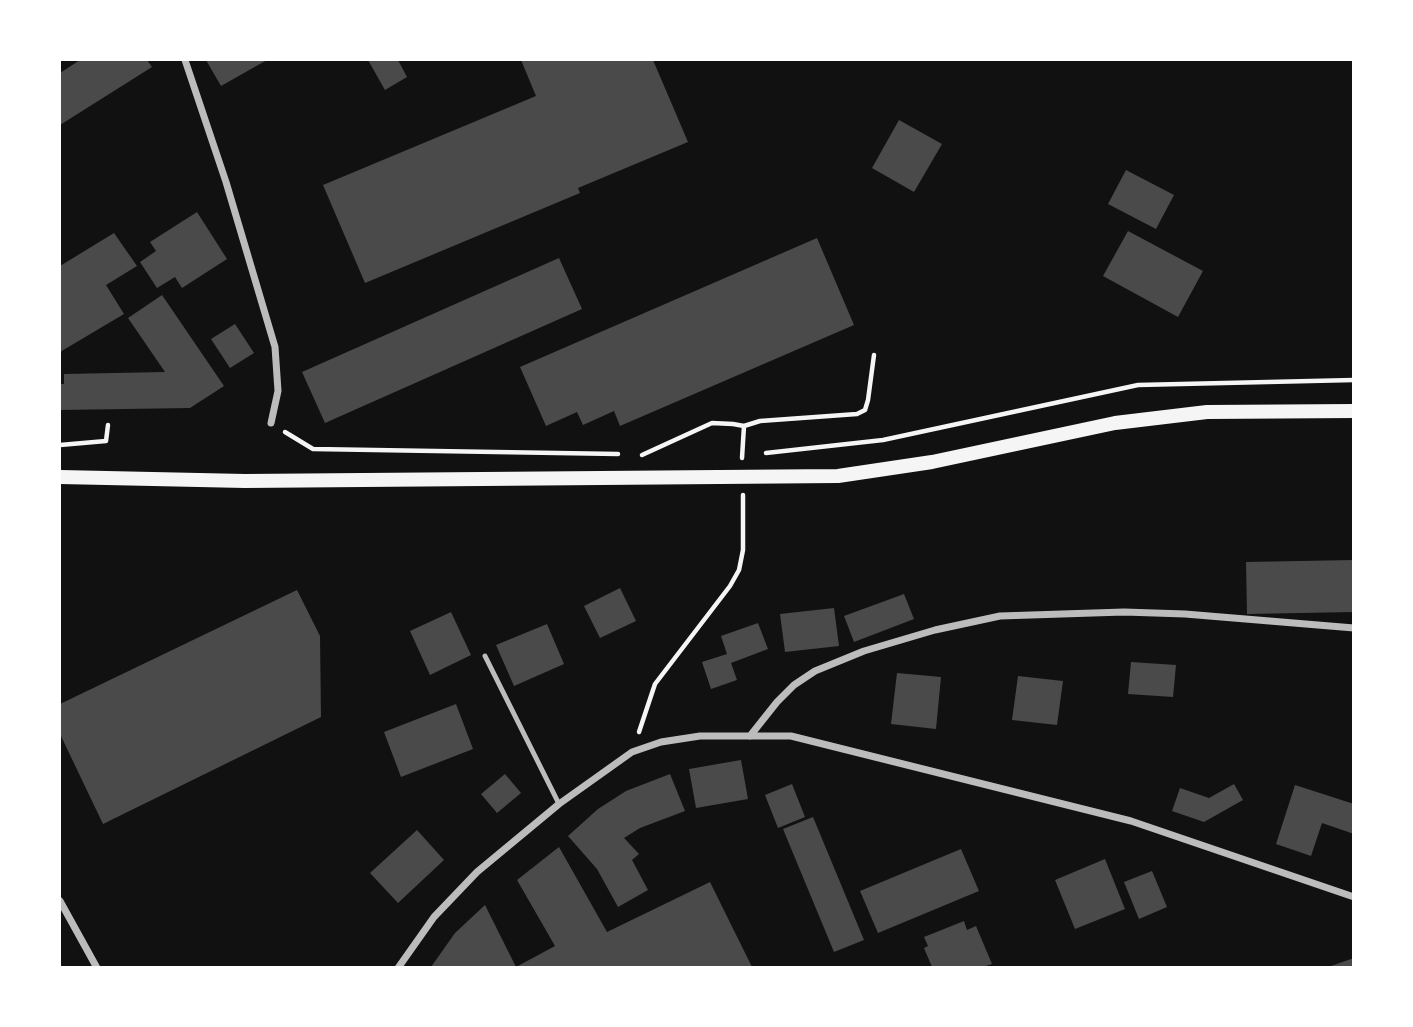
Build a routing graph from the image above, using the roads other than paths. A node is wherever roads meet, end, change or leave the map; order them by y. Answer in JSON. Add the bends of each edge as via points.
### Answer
{"nodes":[{"id":1,"x":185,"y":60,"type":"edge"},
{"id":2,"x":1353,"y":411,"type":"edge"},
{"id":3,"x":271,"y":423,"type":"road end"},
{"id":4,"x":60,"y":477,"type":"edge"},
{"id":5,"x":1353,"y":628,"type":"edge"},
{"id":6,"x":485,"y":656,"type":"dead end"},
{"id":7,"x":750,"y":736,"type":"junction"},
{"id":8,"x":559,"y":804,"type":"junction"},
{"id":9,"x":1353,"y":897,"type":"edge"},
{"id":10,"x":60,"y":901,"type":"edge"},
{"id":11,"x":97,"y":968,"type":"edge"},
{"id":12,"x":398,"y":968,"type":"edge"}],
"edges":[{"from":1,"to":3,"type":"street","via":[[275,347],[278,391]]},
{"from":2,"to":4,"type":"main road","via":[[1207,412],[1115,423],[932,462],[838,476],[244,481]]},
{"from":5,"to":7,"type":"street","via":[[1185,614],[1000,616],[935,630],[815,671],[777,702]]},
{"from":6,"to":8,"type":"lane"},
{"from":7,"to":8,"type":"street","via":[[700,736],[632,752]]},
{"from":7,"to":9,"type":"street","via":[[791,736],[1131,821]]},
{"from":8,"to":12,"type":"street","via":[[477,872],[434,917]]},
{"from":10,"to":11,"type":"street"}]}
